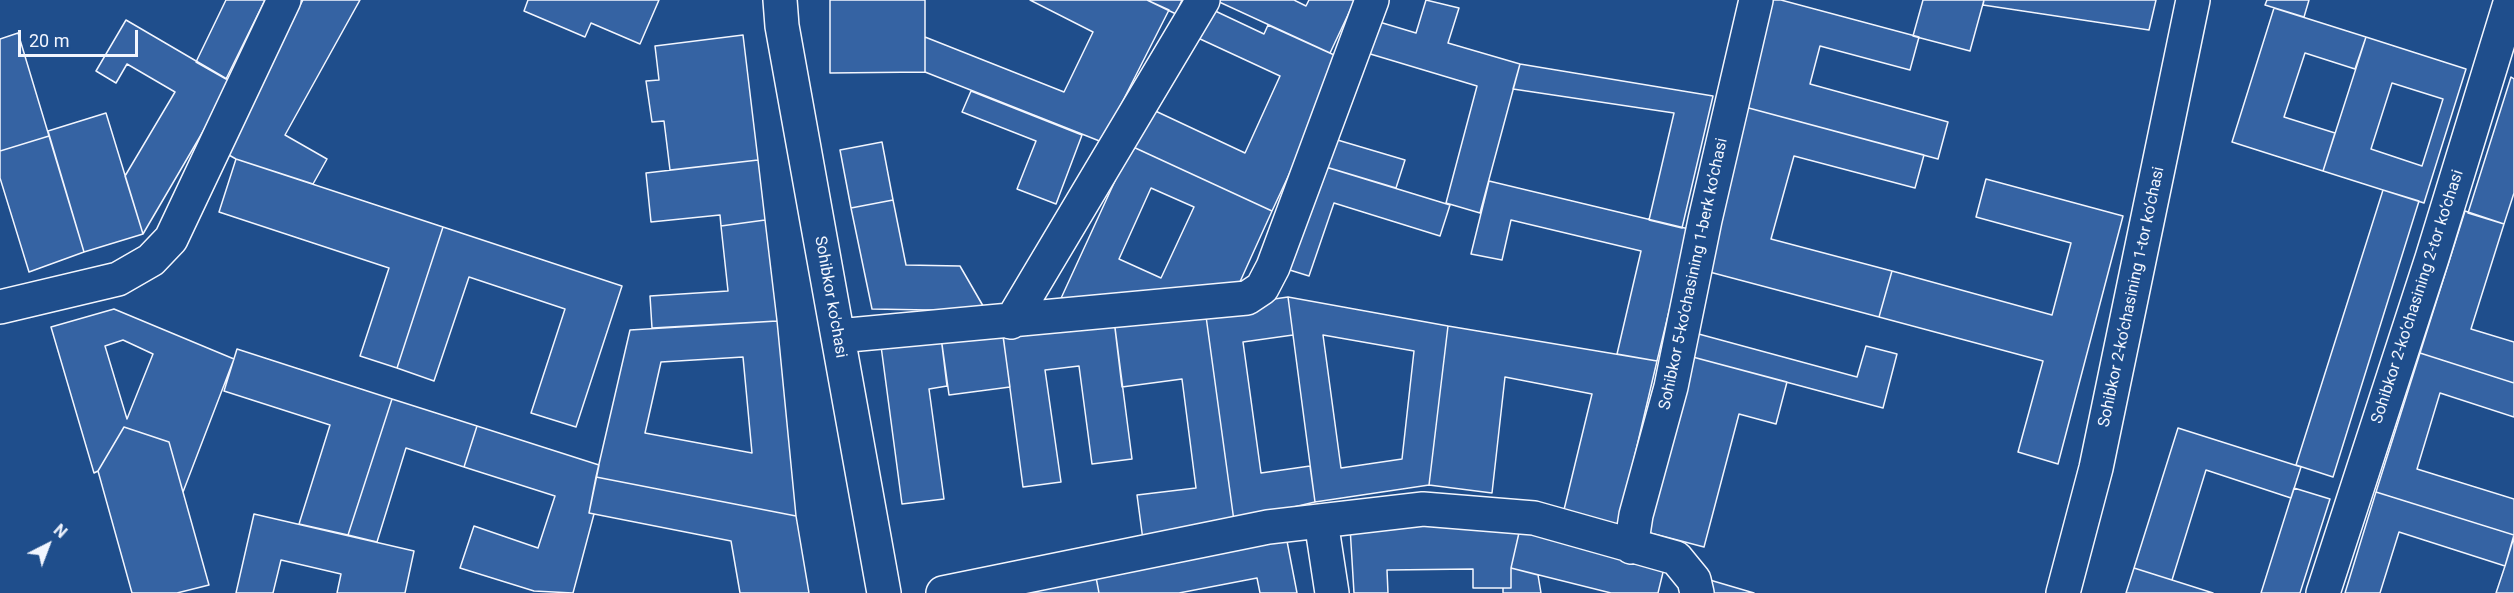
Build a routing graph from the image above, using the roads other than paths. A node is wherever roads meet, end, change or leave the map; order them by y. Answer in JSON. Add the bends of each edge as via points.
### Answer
{"nodes":[{"id":1,"x":284,"y":0,"type":"edge"},
{"id":2,"x":780,"y":0,"type":"edge"},
{"id":3,"x":1203,"y":0,"type":"edge"},
{"id":4,"x":1372,"y":0,"type":"edge"},
{"id":5,"x":1756,"y":0,"type":"edge"},
{"id":6,"x":2193,"y":0,"type":"edge"},
{"id":7,"x":2511,"y":0,"type":"edge"},
{"id":8,"x":0,"y":307,"type":"edge"},
{"id":9,"x":1011,"y":322,"type":"junction"},
{"id":10,"x":838,"y":336,"type":"junction"},
{"id":11,"x":1321,"y":521,"type":"junction"},
{"id":12,"x":1631,"y":547,"type":"junction"},
{"id":13,"x":884,"y":593,"type":"edge"},
{"id":14,"x":942,"y":593,"type":"edge"},
{"id":15,"x":1332,"y":593,"type":"edge"},
{"id":16,"x":1697,"y":593,"type":"edge"},
{"id":17,"x":2063,"y":593,"type":"edge"},
{"id":18,"x":2323,"y":593,"type":"edge"}],
"edges":[{"from":1,"to":8,"type":"street","via":[[171,239],[151,260],[118,279]]},
{"from":2,"to":10,"type":"street","name":"Sohibkor ko'chasi"},
{"from":3,"to":9,"type":"street"},
{"from":4,"to":9,"type":"street","via":[[1262,288],[1247,298],[1224,302]]},
{"from":5,"to":12,"type":"street","name":"Sohibkor 5-koʼchasining 1-berk koʼchasi","via":[[1671,387],[1635,515]]},
{"from":6,"to":17,"type":"street","name":"Sohibkor 2-ko‘chasining 1-tor ko‘chasi","via":[[2096,468]]},
{"from":7,"to":18,"type":"street","name":"Sohibkor 2-ko‘chasining 2-tor ko‘chasi"},
{"from":9,"to":10,"type":"street"},
{"from":10,"to":13,"type":"street","name":"Sohibkor ko'chasi"},
{"from":11,"to":12,"type":"street","via":[[1422,510],[1534,518]]},
{"from":11,"to":14,"type":"street","via":[[1268,527]]},
{"from":11,"to":15,"type":"street"},
{"from":12,"to":16,"type":"street","via":[[1676,558],[1694,580]]}]}
